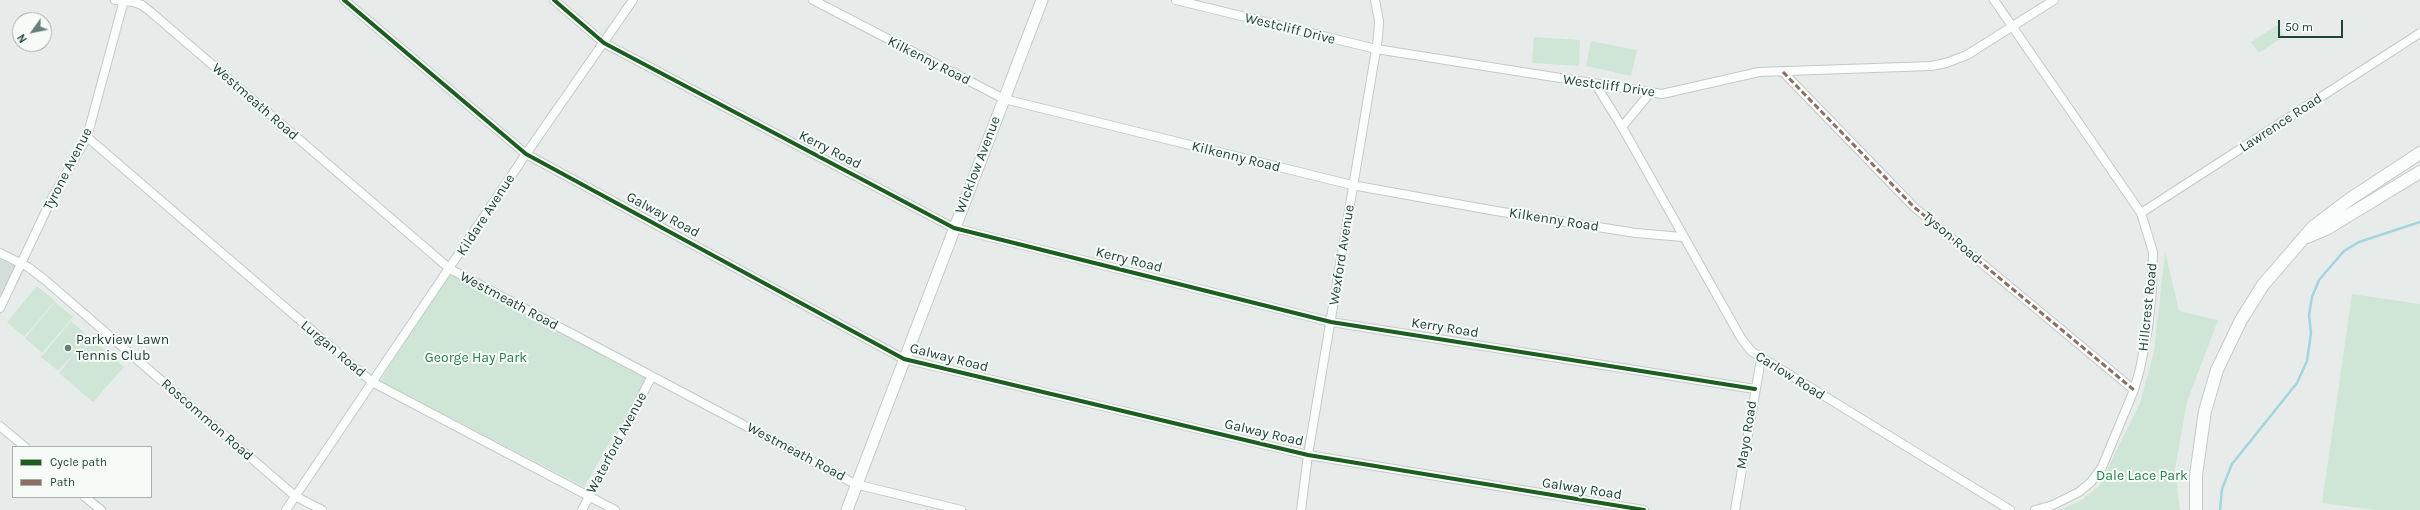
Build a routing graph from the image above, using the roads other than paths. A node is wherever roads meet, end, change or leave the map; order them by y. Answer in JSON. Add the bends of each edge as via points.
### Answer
{"nodes":[{"id":1,"x":115,"y":0,"type":"edge"},
{"id":2,"x":344,"y":0,"type":"edge"},
{"id":3,"x":554,"y":0,"type":"edge"},
{"id":4,"x":633,"y":0,"type":"edge"},
{"id":5,"x":813,"y":0,"type":"edge"},
{"id":6,"x":1042,"y":0,"type":"edge"},
{"id":7,"x":1176,"y":0,"type":"edge"},
{"id":8,"x":1375,"y":0,"type":"edge"},
{"id":9,"x":1994,"y":0,"type":"edge"},
{"id":10,"x":2054,"y":0,"type":"edge"},
{"id":11,"x":124,"y":1,"type":"edge"},
{"id":12,"x":2012,"y":27,"type":"junction"},
{"id":13,"x":2420,"y":32,"type":"edge"},
{"id":14,"x":604,"y":43,"type":"junction"},
{"id":15,"x":1376,"y":49,"type":"junction"},
{"id":16,"x":1783,"y":72,"type":"junction"},
{"id":17,"x":1596,"y":85,"type":"junction"},
{"id":18,"x":1650,"y":93,"type":"junction"},
{"id":19,"x":1004,"y":99,"type":"junction"},
{"id":20,"x":1622,"y":127,"type":"junction"},
{"id":21,"x":87,"y":137,"type":"junction"},
{"id":22,"x":2420,"y":153,"type":"edge"},
{"id":23,"x":526,"y":154,"type":"junction"},
{"id":24,"x":2420,"y":172,"type":"edge"},
{"id":25,"x":1352,"y":185,"type":"junction"},
{"id":26,"x":2141,"y":213,"type":"junction"},
{"id":27,"x":954,"y":228,"type":"junction"},
{"id":28,"x":1684,"y":237,"type":"junction"},
{"id":29,"x":2304,"y":238,"type":"junction"},
{"id":30,"x":0,"y":253,"type":"edge"},
{"id":31,"x":22,"y":264,"type":"junction"},
{"id":32,"x":450,"y":269,"type":"junction"},
{"id":33,"x":0,"y":308,"type":"edge"},
{"id":34,"x":1331,"y":322,"type":"junction"},
{"id":35,"x":904,"y":358,"type":"junction"},
{"id":36,"x":1761,"y":359,"type":"junction"},
{"id":37,"x":652,"y":376,"type":"junction"},
{"id":38,"x":372,"y":382,"type":"junction"},
{"id":39,"x":1755,"y":389,"type":"junction"},
{"id":40,"x":2134,"y":390,"type":"junction"},
{"id":41,"x":0,"y":426,"type":"edge"},
{"id":42,"x":25,"y":446,"type":"edge"},
{"id":43,"x":1308,"y":455,"type":"junction"},
{"id":44,"x":855,"y":484,"type":"junction"},
{"id":45,"x":295,"y":496,"type":"junction"},
{"id":46,"x":590,"y":496,"type":"junction"},
{"id":47,"x":86,"y":498,"type":"edge"},
{"id":48,"x":101,"y":510,"type":"edge"},
{"id":49,"x":286,"y":510,"type":"edge"},
{"id":50,"x":322,"y":510,"type":"edge"},
{"id":51,"x":582,"y":510,"type":"edge"},
{"id":52,"x":615,"y":510,"type":"edge"},
{"id":53,"x":847,"y":510,"type":"edge"},
{"id":54,"x":961,"y":510,"type":"edge"},
{"id":55,"x":1301,"y":510,"type":"edge"},
{"id":56,"x":1644,"y":510,"type":"edge"},
{"id":57,"x":1735,"y":510,"type":"edge"},
{"id":58,"x":2010,"y":510,"type":"edge"},
{"id":59,"x":2035,"y":510,"type":"edge"},
{"id":60,"x":2196,"y":510,"type":"edge"}],
"edges":[{"from":1,"to":11,"type":"street","name":"Westmeath Road"},
{"from":2,"to":23,"type":"street","name":"Galway Road"},
{"from":3,"to":14,"type":"street","name":"Kerry Road"},
{"from":4,"to":14,"type":"street","name":"Kildare Avenue"},
{"from":5,"to":19,"type":"street","name":"Kilkenny Road"},
{"from":6,"to":19,"type":"street","name":"Wicklow Avenue"},
{"from":7,"to":15,"type":"street","name":"Westcliff Drive"},
{"from":8,"to":15,"type":"street","name":"Wexford Avenue","via":[[1380,22]]},
{"from":9,"to":12,"type":"street","name":"Hillcrest Road"},
{"from":10,"to":12,"type":"street","name":"Westcliff Drive"},
{"from":11,"to":21,"type":"street","name":"Tyrone Avenue"},
{"from":11,"to":32,"type":"street","name":"Westmeath Road","via":[[142,5]]},
{"from":12,"to":16,"type":"street","name":"Westcliff Drive","via":[[1967,55],[1931,66]]},
{"from":12,"to":26,"type":"street","name":"Hillcrest Road"},
{"from":13,"to":26,"type":"street","name":"Lawrence Road"},
{"from":14,"to":23,"type":"street","name":"Kildare Avenue"},
{"from":14,"to":27,"type":"street","name":"Kerry Road"},
{"from":15,"to":17,"type":"street","name":"Westcliff Drive"},
{"from":15,"to":25,"type":"street","name":"Wexford Avenue"},
{"from":16,"to":18,"type":"street","name":"Westcliff Drive","via":[[1759,72],[1671,93]]},
{"from":16,"to":40,"type":"street","name":"Tyson Road","via":[[1914,207]]},
{"from":17,"to":18,"type":"street","name":"Westcliff Drive"},
{"from":17,"to":20,"type":"street","name":"Carlow Road"},
{"from":18,"to":20,"type":"street"},
{"from":19,"to":25,"type":"street","name":"Kilkenny Road"},
{"from":19,"to":27,"type":"street","name":"Wicklow Avenue"},
{"from":20,"to":28,"type":"street","name":"Carlow Road"},
{"from":21,"to":31,"type":"street","name":"Tyrone Avenue","via":[[58,186]]},
{"from":21,"to":38,"type":"street","name":"Lurgan Road"},
{"from":22,"to":29,"type":"main road","via":[[2350,199]]},
{"from":23,"to":32,"type":"street","name":"Kildare Avenue"},
{"from":23,"to":35,"type":"street","name":"Galway Road"},
{"from":24,"to":29,"type":"main road","via":[[2326,229]]},
{"from":25,"to":28,"type":"street","name":"Kilkenny Road","via":[[1496,212],[1636,233]]},
{"from":25,"to":34,"type":"street","name":"Wexford Avenue"},
{"from":26,"to":40,"type":"street","name":"Hillcrest Road","via":[[2152,244],[2153,266],[2148,328]]},
{"from":27,"to":34,"type":"street","name":"Kerry Road"},
{"from":27,"to":35,"type":"street","name":"Wicklow Avenue"},
{"from":28,"to":36,"type":"street","name":"Carlow Road","via":[[1747,348]]},
{"from":29,"to":60,"type":"main road","via":[[2263,285],[2232,334],[2222,357],[2205,411],[2200,437]]},
{"from":30,"to":31,"type":"street","name":"Roscommon Road"},
{"from":31,"to":33,"type":"street","name":"Tyrone Avenue"},
{"from":31,"to":45,"type":"street","name":"Roscommon Road","via":[[45,280]]},
{"from":32,"to":37,"type":"street","name":"Westmeath Road"},
{"from":32,"to":38,"type":"street","name":"Kildare Avenue"},
{"from":34,"to":39,"type":"street","name":"Kerry Road"},
{"from":34,"to":43,"type":"street","name":"Wexford Avenue"},
{"from":35,"to":43,"type":"street","name":"Galway Road"},
{"from":35,"to":44,"type":"street","name":"Wicklow Avenue"},
{"from":36,"to":39,"type":"street","name":"Mayo Road"},
{"from":36,"to":58,"type":"street","name":"Carlow Road","via":[[1953,473]]},
{"from":37,"to":44,"type":"street","name":"Westmeath Road"},
{"from":37,"to":46,"type":"street","name":"Waterford Avenue"},
{"from":38,"to":45,"type":"street","name":"Kildare Avenue"},
{"from":38,"to":46,"type":"street","name":"Lurgan Road"},
{"from":39,"to":57,"type":"street","name":"Mayo Road"},
{"from":40,"to":59,"type":"street","name":"Hillcrest Road","via":[[2098,473],[2079,492],[2053,505]]},
{"from":41,"to":42,"type":"street"},
{"from":43,"to":55,"type":"street","name":"Wexford Avenue"},
{"from":43,"to":56,"type":"street","name":"Galway Road"},
{"from":44,"to":53,"type":"street","name":"Wicklow Avenue"},
{"from":44,"to":54,"type":"street","name":"Westmeath Road"},
{"from":45,"to":49,"type":"street","name":"Kildare Avenue"},
{"from":45,"to":50,"type":"street","name":"Roscommon Road"},
{"from":46,"to":51,"type":"street","name":"Waterford Avenue"},
{"from":46,"to":52,"type":"street","name":"Lurgan Road"},
{"from":47,"to":48,"type":"street"}]}
